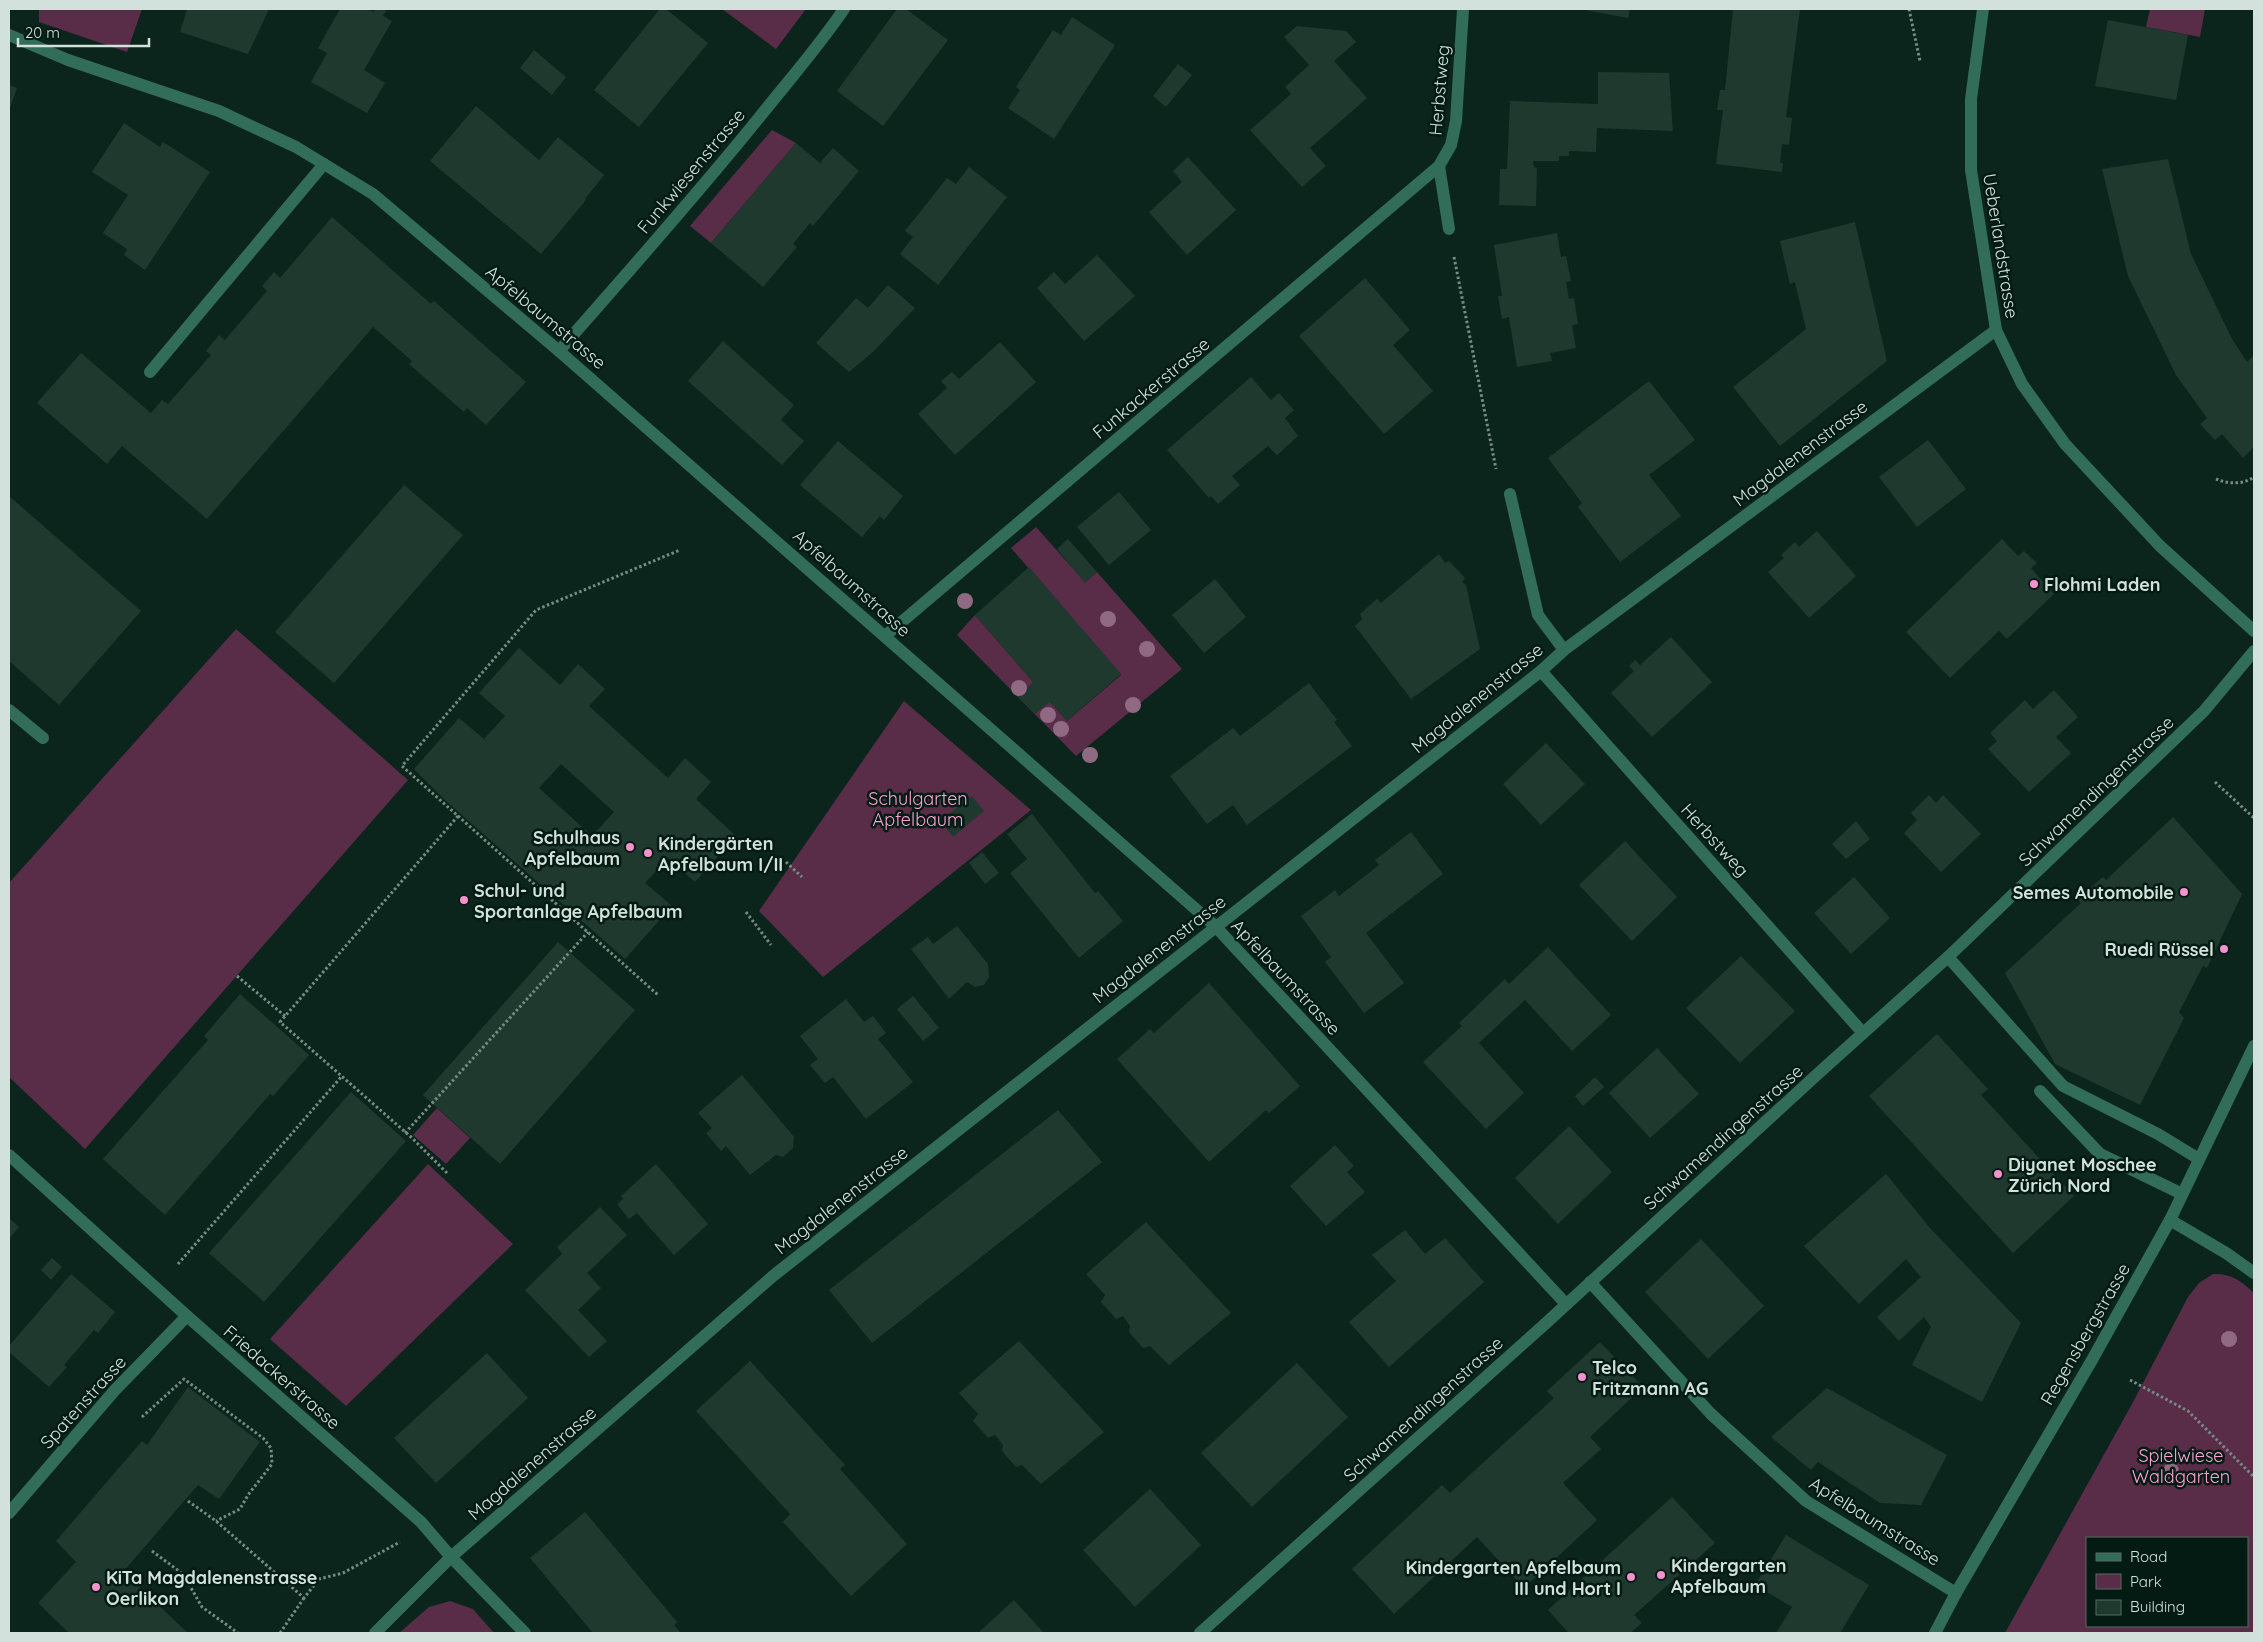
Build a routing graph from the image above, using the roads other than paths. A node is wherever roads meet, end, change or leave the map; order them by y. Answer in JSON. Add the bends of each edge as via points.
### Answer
{"nodes":[{"id":1,"x":844,"y":9,"type":"edge"},
{"id":2,"x":1463,"y":9,"type":"edge"},
{"id":3,"x":1983,"y":9,"type":"edge"},
{"id":4,"x":9,"y":35,"type":"edge"},
{"id":5,"x":324,"y":164,"type":"junction"},
{"id":6,"x":1439,"y":166,"type":"junction"},
{"id":7,"x":1449,"y":229,"type":"dead end"},
{"id":8,"x":1996,"y":330,"type":"junction"},
{"id":9,"x":559,"y":350,"type":"junction"},
{"id":10,"x":150,"y":372,"type":"dead end"},
{"id":11,"x":1510,"y":494,"type":"dead end"},
{"id":12,"x":2254,"y":631,"type":"edge"},
{"id":13,"x":885,"y":636,"type":"junction"},
{"id":14,"x":1564,"y":650,"type":"junction"},
{"id":15,"x":2254,"y":651,"type":"edge"},
{"id":16,"x":1541,"y":671,"type":"junction"},
{"id":17,"x":9,"y":710,"type":"edge"},
{"id":18,"x":43,"y":738,"type":"dead end"},
{"id":19,"x":1215,"y":926,"type":"junction"},
{"id":20,"x":1948,"y":958,"type":"junction"},
{"id":21,"x":1863,"y":1033,"type":"junction"},
{"id":22,"x":2254,"y":1046,"type":"edge"},
{"id":23,"x":2040,"y":1091,"type":"dead end"},
{"id":24,"x":9,"y":1155,"type":"edge"},
{"id":25,"x":2199,"y":1159,"type":"junction"},
{"id":26,"x":2182,"y":1194,"type":"junction"},
{"id":27,"x":2170,"y":1220,"type":"junction"},
{"id":28,"x":2254,"y":1273,"type":"edge"},
{"id":29,"x":1590,"y":1282,"type":"junction"},
{"id":30,"x":1566,"y":1304,"type":"junction"},
{"id":31,"x":187,"y":1316,"type":"junction"},
{"id":32,"x":9,"y":1513,"type":"edge"},
{"id":33,"x":451,"y":1557,"type":"junction"},
{"id":34,"x":1956,"y":1592,"type":"junction"},
{"id":35,"x":375,"y":1633,"type":"edge"},
{"id":36,"x":525,"y":1633,"type":"edge"},
{"id":37,"x":1200,"y":1633,"type":"edge"},
{"id":38,"x":1935,"y":1633,"type":"edge"}],
"edges":[{"from":1,"to":9,"type":"street","name":"Funkwiesenstrasse","via":[[735,148]]},
{"from":2,"to":6,"type":"street","name":"Herbstweg","via":[[1456,121],[1451,145]]},
{"from":3,"to":8,"type":"street","name":"Ueberlandstrasse","via":[[1971,99],[1971,170]]},
{"from":4,"to":5,"type":"street","name":"Apfelbaumstrasse","via":[[68,60],[219,112],[296,147]]},
{"from":5,"to":9,"type":"street","name":"Apfelbaumstrasse","via":[[373,194]]},
{"from":5,"to":10,"type":"street"},
{"from":6,"to":7,"type":"street"},
{"from":6,"to":13,"type":"street","name":"Funkackerstrasse"},
{"from":8,"to":12,"type":"street","name":"Ueberlandstrasse","via":[[2022,384],[2065,444],[2160,546]]},
{"from":8,"to":14,"type":"street","name":"Magdalenenstrasse"},
{"from":9,"to":13,"type":"street","name":"Apfelbaumstrasse"},
{"from":11,"to":14,"type":"street","via":[[1538,615]]},
{"from":13,"to":19,"type":"street","name":"Apfelbaumstrasse"},
{"from":14,"to":16,"type":"street","name":"Magdalenenstrasse"},
{"from":15,"to":20,"type":"street","name":"Schwamendingenstrasse","via":[[2204,711]]},
{"from":16,"to":19,"type":"street","name":"Magdalenenstrasse"},
{"from":16,"to":21,"type":"street","name":"Herbstweg"},
{"from":17,"to":18,"type":"street"},
{"from":19,"to":30,"type":"street","name":"Apfelbaumstrasse"},
{"from":19,"to":33,"type":"street","name":"Magdalenenstrasse","via":[[772,1276]]},
{"from":20,"to":21,"type":"street","name":"Schwamendingenstrasse"},
{"from":20,"to":25,"type":"street","via":[[2063,1086],[2158,1134]]},
{"from":21,"to":29,"type":"street","name":"Schwamendingenstrasse"},
{"from":22,"to":25,"type":"street","name":"Regensbergstrasse"},
{"from":23,"to":26,"type":"street","via":[[2100,1154]]},
{"from":24,"to":31,"type":"street","name":"Friedackerstrasse"},
{"from":25,"to":26,"type":"street","name":"Regensbergstrasse"},
{"from":26,"to":27,"type":"street","name":"Regensbergstrasse"},
{"from":27,"to":28,"type":"street"},
{"from":27,"to":34,"type":"street","name":"Regensbergstrasse"},
{"from":29,"to":30,"type":"street","name":"Schwamendingenstrasse"},
{"from":29,"to":34,"type":"street","name":"Apfelbaumstrasse","via":[[1711,1414],[1806,1501]]},
{"from":30,"to":37,"type":"street","name":"Schwamendingenstrasse"},
{"from":31,"to":32,"type":"street","name":"Spatenstrasse","via":[[115,1390]]},
{"from":31,"to":33,"type":"street","name":"Friedackerstrasse","via":[[421,1522]]},
{"from":33,"to":35,"type":"street","name":"Magdalenenstrasse"},
{"from":33,"to":36,"type":"street","name":"Friedackerstrasse"},
{"from":34,"to":38,"type":"street","name":"Regensbergstrasse"}]}
